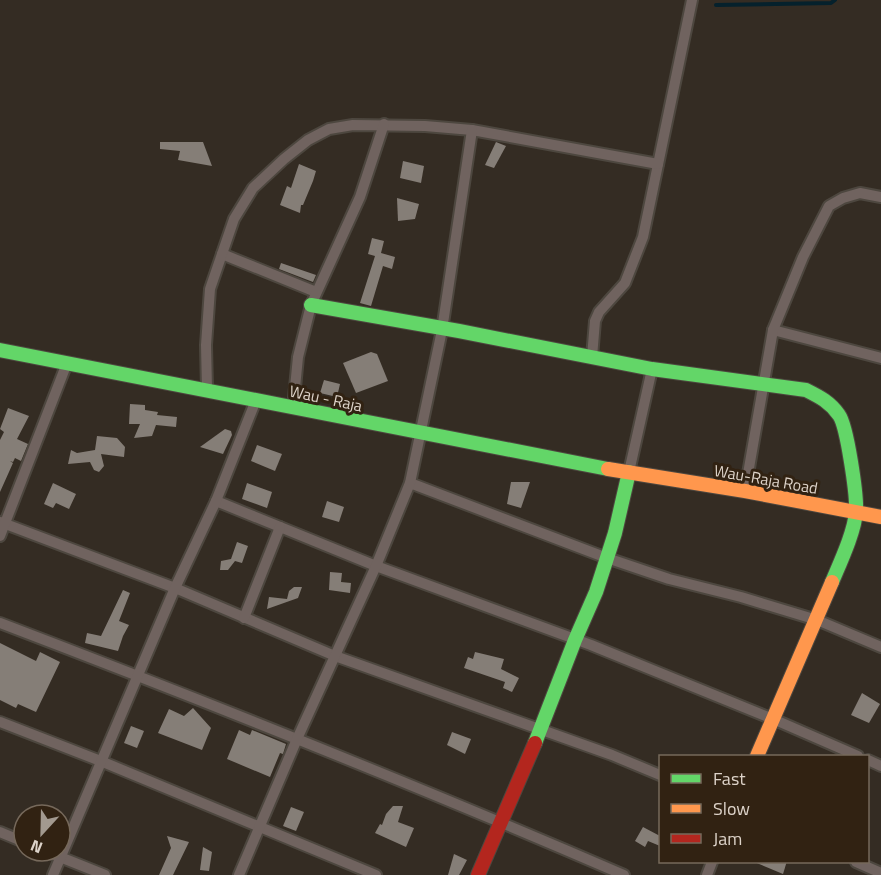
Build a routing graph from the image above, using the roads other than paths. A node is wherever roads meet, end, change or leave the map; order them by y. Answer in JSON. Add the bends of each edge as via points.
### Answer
{"nodes":[{"id":1,"x":692,"y":0,"type":"edge"},
{"id":2,"x":384,"y":124,"type":"junction"},
{"id":3,"x":472,"y":130,"type":"junction"},
{"id":4,"x":658,"y":164,"type":"junction"},
{"id":5,"x":881,"y":197,"type":"edge"},
{"id":6,"x":222,"y":254,"type":"junction"},
{"id":7,"x":313,"y":299,"type":"junction"},
{"id":8,"x":442,"y":330,"type":"junction"},
{"id":9,"x":773,"y":330,"type":"junction"},
{"id":10,"x":0,"y":350,"type":"edge"},
{"id":11,"x":592,"y":357,"type":"junction"},
{"id":12,"x":881,"y":358,"type":"edge"},
{"id":13,"x":67,"y":363,"type":"junction"},
{"id":14,"x":652,"y":369,"type":"junction"},
{"id":15,"x":764,"y":383,"type":"junction"},
{"id":16,"x":207,"y":389,"type":"junction"},
{"id":17,"x":256,"y":400,"type":"junction"},
{"id":18,"x":293,"y":408,"type":"junction"},
{"id":19,"x":419,"y":434,"type":"junction"},
{"id":20,"x":629,"y":472,"type":"junction"},
{"id":21,"x":645,"y":476,"type":"joint"},
{"id":22,"x":410,"y":483,"type":"junction"},
{"id":23,"x":745,"y":491,"type":"junction"},
{"id":24,"x":216,"y":501,"type":"junction"},
{"id":25,"x":856,"y":512,"type":"junction"},
{"id":26,"x":881,"y":517,"type":"edge"},
{"id":27,"x":2,"y":523,"type":"edge"},
{"id":28,"x":280,"y":526,"type":"junction"},
{"id":29,"x":0,"y":536,"type":"edge"},
{"id":30,"x":607,"y":558,"type":"junction"},
{"id":31,"x":376,"y":566,"type":"junction"},
{"id":32,"x":175,"y":588,"type":"junction"},
{"id":33,"x":244,"y":618,"type":"junction"},
{"id":34,"x":818,"y":620,"type":"junction"},
{"id":35,"x":0,"y":623,"type":"edge"},
{"id":36,"x":575,"y":640,"type":"junction"},
{"id":37,"x":881,"y":647,"type":"edge"},
{"id":38,"x":335,"y":656,"type":"junction"},
{"id":39,"x":138,"y":675,"type":"junction"},
{"id":40,"x":773,"y":719,"type":"junction"},
{"id":41,"x":0,"y":722,"type":"edge"},
{"id":42,"x":541,"y":730,"type":"junction"},
{"id":43,"x":297,"y":739,"type":"junction"},
{"id":44,"x":758,"y":755,"type":"edge"},
{"id":45,"x":856,"y":755,"type":"edge"},
{"id":46,"x":103,"y":762,"type":"junction"},
{"id":47,"x":659,"y":775,"type":"edge"},
{"id":48,"x":501,"y":822,"type":"junction"},
{"id":49,"x":259,"y":827,"type":"junction"},
{"id":50,"x":72,"y":830,"type":"edge"},
{"id":51,"x":72,"y":862,"type":"edge"},
{"id":52,"x":860,"y":863,"type":"edge"},
{"id":53,"x":881,"y":873,"type":"edge"},
{"id":54,"x":105,"y":875,"type":"edge"},
{"id":55,"x":239,"y":875,"type":"edge"},
{"id":56,"x":376,"y":875,"type":"edge"},
{"id":57,"x":478,"y":875,"type":"edge"},
{"id":58,"x":624,"y":875,"type":"edge"}],
"edges":[{"from":1,"to":4,"type":"street"},
{"from":2,"to":3,"type":"street"},
{"from":2,"to":6,"type":"street","via":[[329,129],[284,159],[253,188],[234,219]]},
{"from":2,"to":7,"type":"street","via":[[360,197]]},
{"from":3,"to":4,"type":"street"},
{"from":3,"to":8,"type":"street"},
{"from":4,"to":11,"type":"street","via":[[643,237],[625,283],[595,321]]},
{"from":5,"to":9,"type":"street","via":[[860,192],[830,206],[802,257]]},
{"from":6,"to":7,"type":"street"},
{"from":6,"to":16,"type":"street","via":[[210,289]]},
{"from":7,"to":8,"type":"street"},
{"from":7,"to":18,"type":"street","via":[[298,357]]},
{"from":8,"to":11,"type":"street"},
{"from":8,"to":19,"type":"street"},
{"from":9,"to":12,"type":"street"},
{"from":9,"to":15,"type":"street"},
{"from":10,"to":13,"type":"street","name":"Wau - Raja"},
{"from":11,"to":14,"type":"street"},
{"from":13,"to":16,"type":"street","name":"Wau - Raja"},
{"from":13,"to":27,"type":"street"},
{"from":14,"to":15,"type":"street"},
{"from":14,"to":20,"type":"street"},
{"from":15,"to":23,"type":"street"},
{"from":15,"to":25,"type":"street","via":[[806,390],[828,401],[842,417]]},
{"from":16,"to":17,"type":"street","name":"Wau - Raja"},
{"from":17,"to":18,"type":"street","name":"Wau - Raja"},
{"from":17,"to":24,"type":"street"},
{"from":18,"to":19,"type":"street","name":"Wau - Raja"},
{"from":19,"to":20,"type":"street","name":"Wau - Raja"},
{"from":19,"to":22,"type":"street"},
{"from":20,"to":21,"type":"street","name":"Wau - Raja"},
{"from":20,"to":30,"type":"street"},
{"from":21,"to":23,"type":"street","name":"Wau-Raja Road"},
{"from":22,"to":30,"type":"street"},
{"from":22,"to":31,"type":"street"},
{"from":23,"to":25,"type":"street","name":"Wau-Raja Road"},
{"from":24,"to":28,"type":"street"},
{"from":24,"to":32,"type":"street"},
{"from":25,"to":26,"type":"street","name":"Wau-Raja Road"},
{"from":25,"to":34,"type":"street"},
{"from":27,"to":29,"type":"street"},
{"from":27,"to":32,"type":"street"},
{"from":28,"to":31,"type":"street"},
{"from":28,"to":33,"type":"street"},
{"from":30,"to":34,"type":"street"},
{"from":30,"to":36,"type":"street"},
{"from":31,"to":36,"type":"street"},
{"from":31,"to":38,"type":"street"},
{"from":32,"to":33,"type":"street"},
{"from":32,"to":39,"type":"street"},
{"from":33,"to":38,"type":"street"},
{"from":34,"to":37,"type":"street"},
{"from":34,"to":40,"type":"street"},
{"from":35,"to":39,"type":"street"},
{"from":36,"to":40,"type":"street"},
{"from":36,"to":42,"type":"street"},
{"from":38,"to":42,"type":"street"},
{"from":38,"to":43,"type":"street"},
{"from":39,"to":43,"type":"street"},
{"from":39,"to":46,"type":"street"},
{"from":40,"to":44,"type":"street"},
{"from":40,"to":45,"type":"street"},
{"from":41,"to":46,"type":"street"},
{"from":42,"to":47,"type":"street"},
{"from":42,"to":48,"type":"street"},
{"from":43,"to":48,"type":"street"},
{"from":43,"to":49,"type":"street"},
{"from":46,"to":49,"type":"street"},
{"from":46,"to":50,"type":"street"},
{"from":48,"to":57,"type":"street"},
{"from":48,"to":58,"type":"street"},
{"from":49,"to":55,"type":"street"},
{"from":49,"to":56,"type":"street"},
{"from":51,"to":54,"type":"street"},
{"from":52,"to":53,"type":"street"}]}
